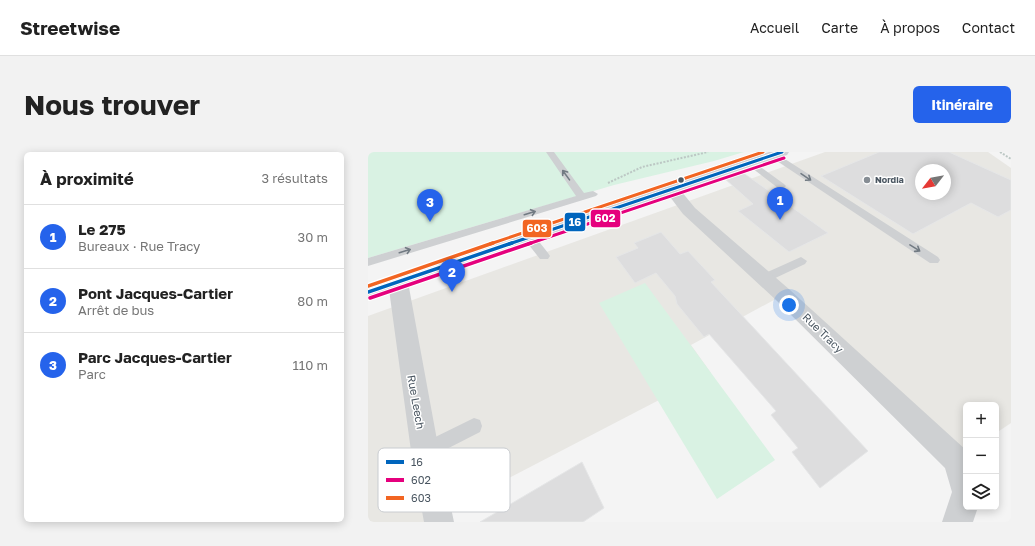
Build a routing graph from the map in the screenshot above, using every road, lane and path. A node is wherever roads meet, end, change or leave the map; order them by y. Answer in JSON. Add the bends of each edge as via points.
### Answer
{"nodes":[{"id":1,"x":550,"y":152,"type":"edge"},
{"id":2,"x":706,"y":152,"type":"edge"},
{"id":3,"x":1000,"y":152,"type":"edge"},
{"id":4,"x":778,"y":154,"type":"edge"},
{"id":5,"x":1011,"y":159,"type":"edge"},
{"id":6,"x":751,"y":164,"type":"junction"},
{"id":7,"x":781,"y":186,"type":"dead end"},
{"id":8,"x":672,"y":189,"type":"junction"},
{"id":9,"x":593,"y":194,"type":"joint"},
{"id":10,"x":582,"y":197,"type":"junction"},
{"id":11,"x":529,"y":237,"type":"junction"},
{"id":12,"x":544,"y":256,"type":"dead end"},
{"id":13,"x":934,"y":260,"type":"dead end"},
{"id":14,"x":801,"y":261,"type":"dead end"},
{"id":15,"x":368,"y":262,"type":"edge"},
{"id":16,"x":765,"y":278,"type":"junction"},
{"id":17,"x":398,"y":282,"type":"junction"},
{"id":18,"x":368,"y":292,"type":"edge"},
{"id":19,"x":474,"y":426,"type":"dead end"},
{"id":20,"x":425,"y":448,"type":"edge"},
{"id":21,"x":431,"y":448,"type":"edge"},
{"id":22,"x":963,"y":481,"type":"edge"},
{"id":23,"x":963,"y":507,"type":"edge"},
{"id":24,"x":436,"y":512,"type":"edge"},
{"id":25,"x":438,"y":522,"type":"edge"},
{"id":26,"x":957,"y":522,"type":"edge"}],
"edges":[{"from":10,"to":1,"type":"lane","one_way":true},
{"from":2,"to":9,"type":"path","via":[[652,165],[616,178]]},
{"from":3,"to":5,"type":"path"},
{"from":4,"to":6,"type":"main road"},
{"from":4,"to":13,"type":"lane","one_way":true},
{"from":6,"to":7,"type":"lane"},
{"from":6,"to":8,"type":"main road"},
{"from":8,"to":11,"type":"main road"},
{"from":8,"to":16,"type":"street","name":"Rue Tracy","via":[[689,211]]},
{"from":9,"to":10,"type":"lane"},
{"from":15,"to":10,"type":"lane","one_way":true},
{"from":11,"to":12,"type":"lane"},
{"from":11,"to":17,"type":"main road"},
{"from":14,"to":16,"type":"lane"},
{"from":16,"to":22,"type":"street","name":"Rue Tracy","via":[[956,460]]},
{"from":17,"to":18,"type":"main road"},
{"from":17,"to":20,"type":"street","name":"Rue Leech"},
{"from":19,"to":21,"type":"lane"},
{"from":23,"to":26,"type":"street"},
{"from":24,"to":25,"type":"street","name":"Rue Leech"}]}
